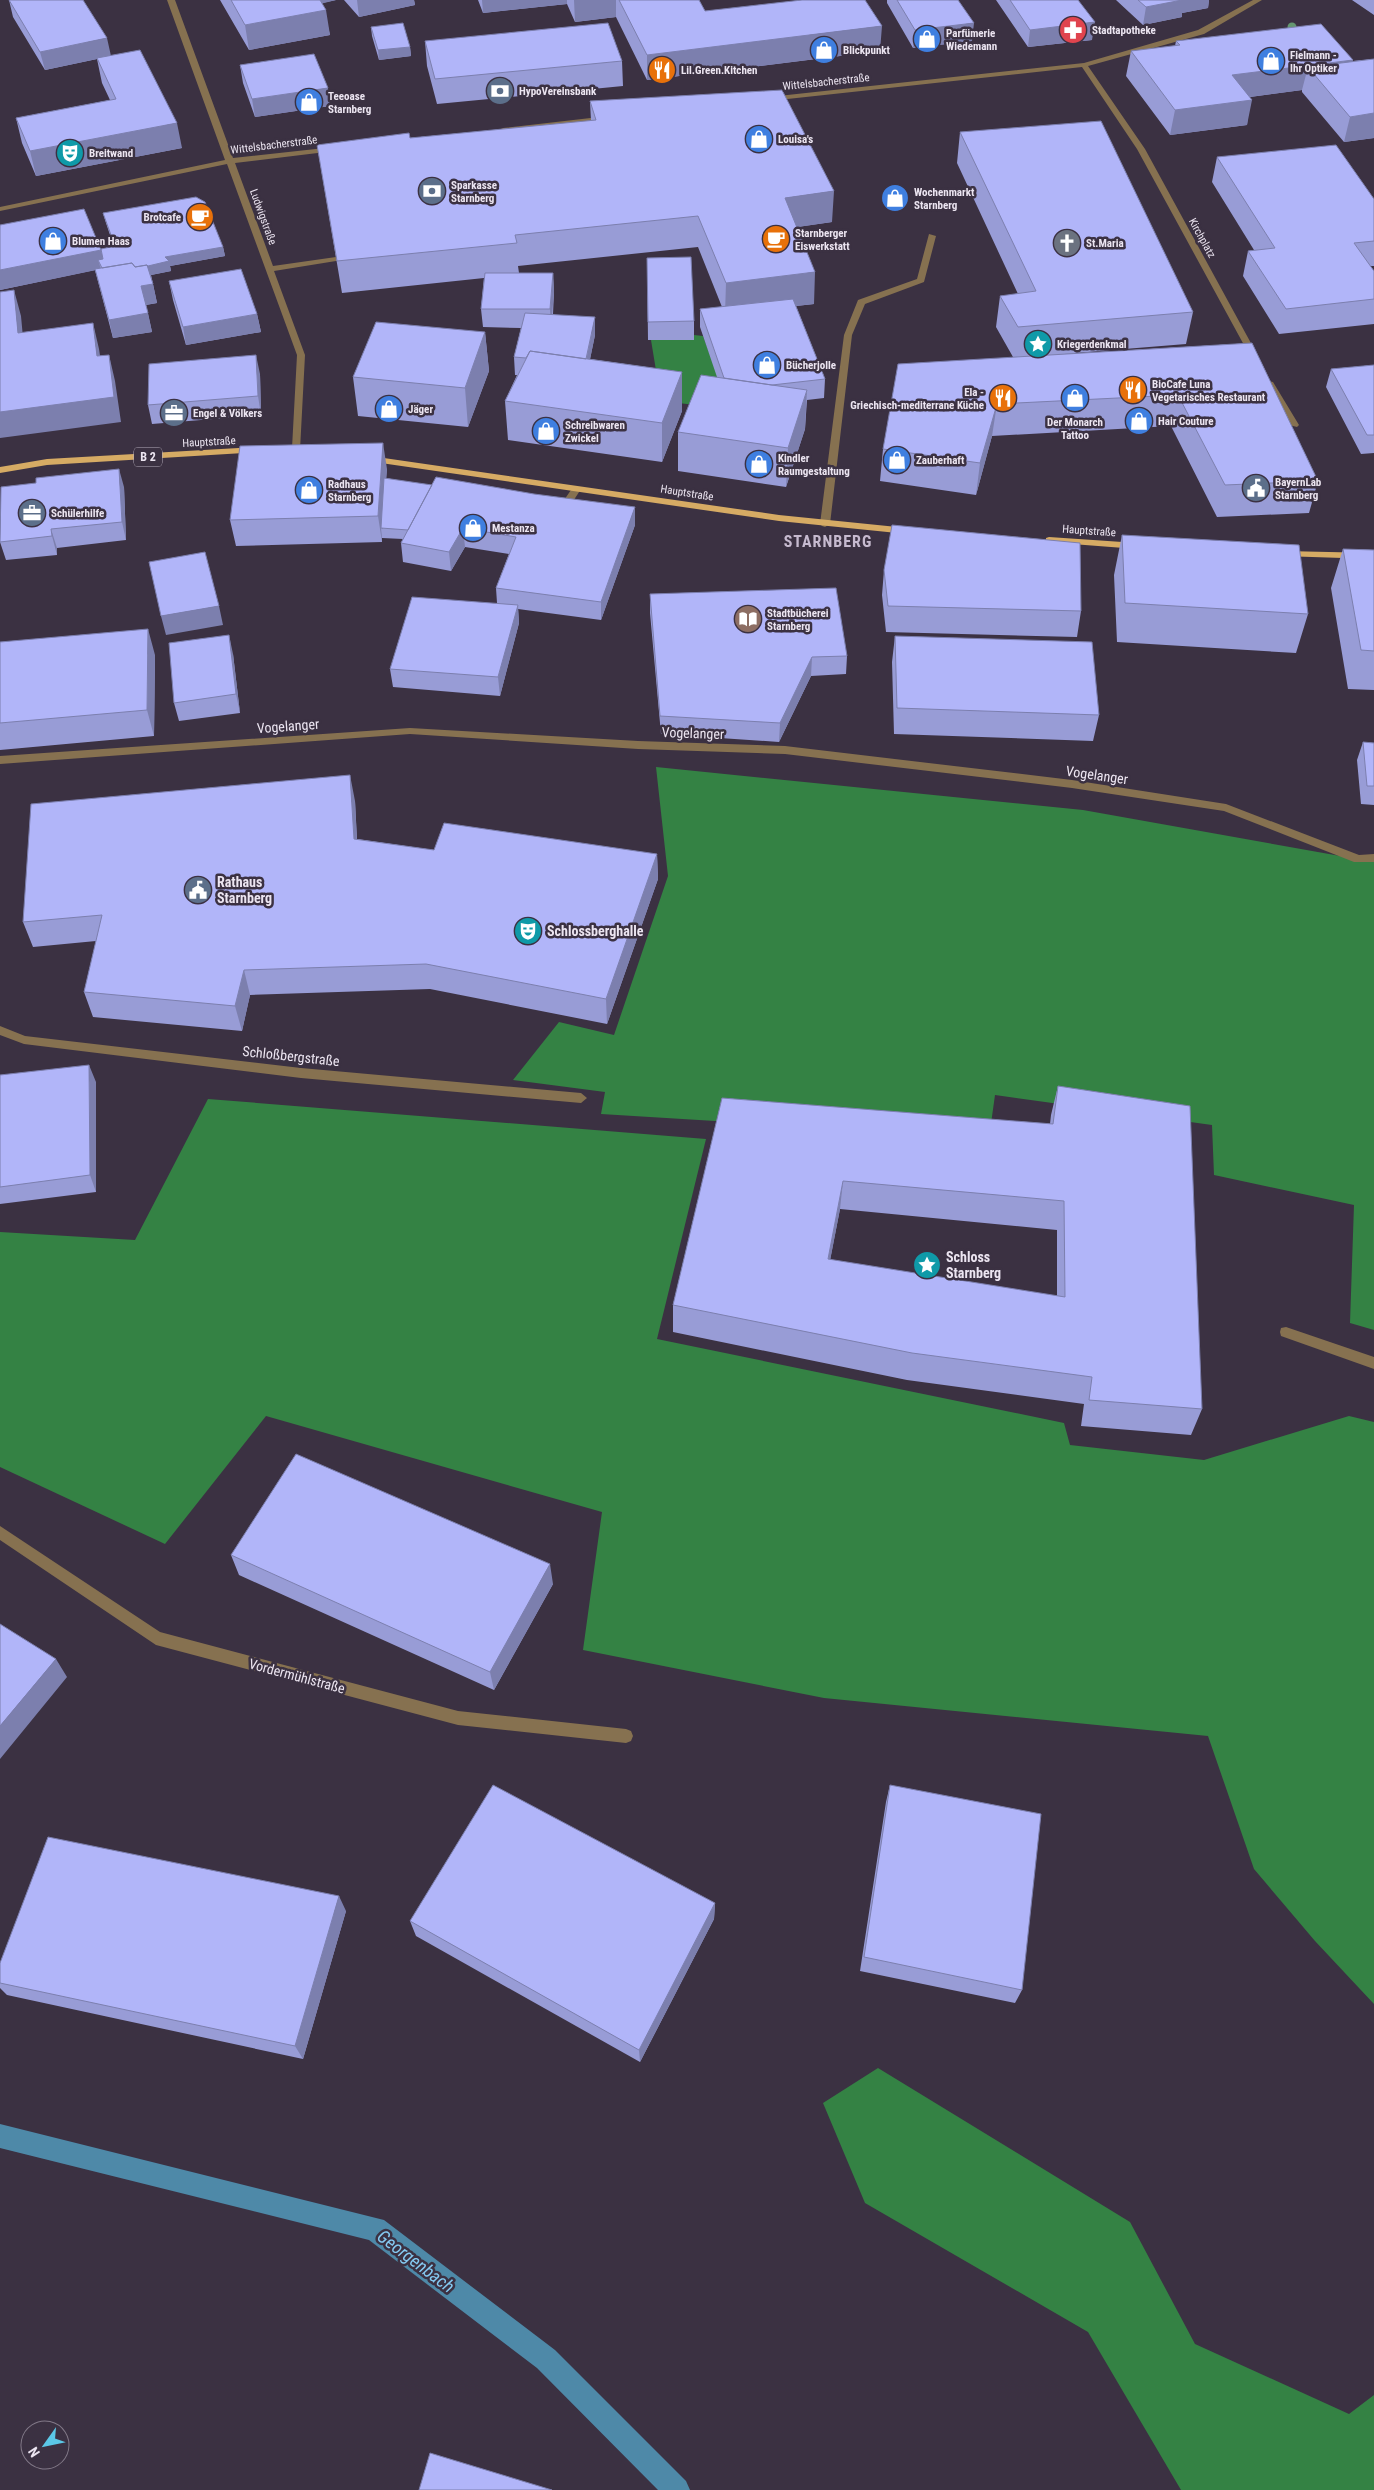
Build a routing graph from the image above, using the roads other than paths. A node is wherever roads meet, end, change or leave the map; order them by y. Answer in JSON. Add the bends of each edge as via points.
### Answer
{"nodes":[{"id":1,"x":171,"y":0,"type":"edge"},
{"id":2,"x":1258,"y":0,"type":"edge"},
{"id":3,"x":1084,"y":66,"type":"junction"},
{"id":4,"x":760,"y":100,"type":"edge"},
{"id":5,"x":613,"y":117,"type":"edge"},
{"id":6,"x":495,"y":131,"type":"edge"},
{"id":7,"x":338,"y":149,"type":"edge"},
{"id":8,"x":230,"y":161,"type":"junction"},
{"id":9,"x":0,"y":209,"type":"edge"},
{"id":10,"x":932,"y":236,"type":"dead end"},
{"id":11,"x":336,"y":259,"type":"edge"},
{"id":12,"x":270,"y":269,"type":"junction"},
{"id":13,"x":1294,"y":425,"type":"dead end"},
{"id":14,"x":297,"y":449,"type":"edge"},
{"id":15,"x":267,"y":450,"type":"edge"},
{"id":16,"x":364,"y":458,"type":"edge"},
{"id":17,"x":0,"y":470,"type":"edge"},
{"id":18,"x":576,"y":489,"type":"junction"},
{"id":19,"x":563,"y":509,"type":"edge"},
{"id":20,"x":825,"y":524,"type":"junction"},
{"id":21,"x":922,"y":532,"type":"edge"},
{"id":22,"x":1037,"y":539,"type":"edge"},
{"id":23,"x":1143,"y":546,"type":"edge"},
{"id":24,"x":1270,"y":553,"type":"edge"},
{"id":25,"x":1374,"y":556,"type":"edge"},
{"id":26,"x":0,"y":760,"type":"edge"},
{"id":27,"x":1374,"y":858,"type":"edge"},
{"id":28,"x":0,"y":1030,"type":"edge"},
{"id":29,"x":581,"y":1098,"type":"dead end"},
{"id":30,"x":1286,"y":1332,"type":"dead end"},
{"id":31,"x":1374,"y":1363,"type":"edge"},
{"id":32,"x":0,"y":1532,"type":"edge"},
{"id":33,"x":626,"y":1736,"type":"dead end"}],
"edges":[{"from":1,"to":8,"type":"street","name":"Ludwigstraße"},
{"from":2,"to":3,"type":"street","name":"Wittelsbacherstraße","via":[[1201,32]]},
{"from":3,"to":4,"type":"street","name":"Wittelsbacherstraße"},
{"from":3,"to":13,"type":"street","name":"Kirchplatz","via":[[1140,149]]},
{"from":5,"to":6,"type":"street"},
{"from":7,"to":8,"type":"street","name":"Wittelsbacherstraße"},
{"from":8,"to":9,"type":"street","name":"Wittelsbacherstraße"},
{"from":8,"to":12,"type":"street","name":"Ludwigstraße"},
{"from":10,"to":20,"type":"street","via":[[921,280],[862,302],[848,335]]},
{"from":11,"to":12,"type":"street"},
{"from":12,"to":14,"type":"street","name":"Ludwigstraße","via":[[301,355]]},
{"from":15,"to":17,"type":"main road","name":"Hauptstraße","number":"B 2","via":[[48,462]]},
{"from":16,"to":18,"type":"main road","name":"Hauptstraße"},
{"from":18,"to":19,"type":"street"},
{"from":18,"to":20,"type":"main road","name":"Hauptstraße"},
{"from":20,"to":21,"type":"main road","name":"Hauptstraße"},
{"from":22,"to":23,"type":"main road","name":"Hauptstraße"},
{"from":24,"to":25,"type":"main road"},
{"from":26,"to":27,"type":"street","name":"Vogelanger","via":[[410,731],[785,750],[1072,784],[1226,808],[1358,859]]},
{"from":28,"to":29,"type":"street","name":"Schloßbergstraße","via":[[24,1040],[301,1073]]},
{"from":30,"to":31,"type":"street"},
{"from":32,"to":33,"type":"street","name":"Vordermühlstraße","via":[[156,1638],[458,1718]]}]}
